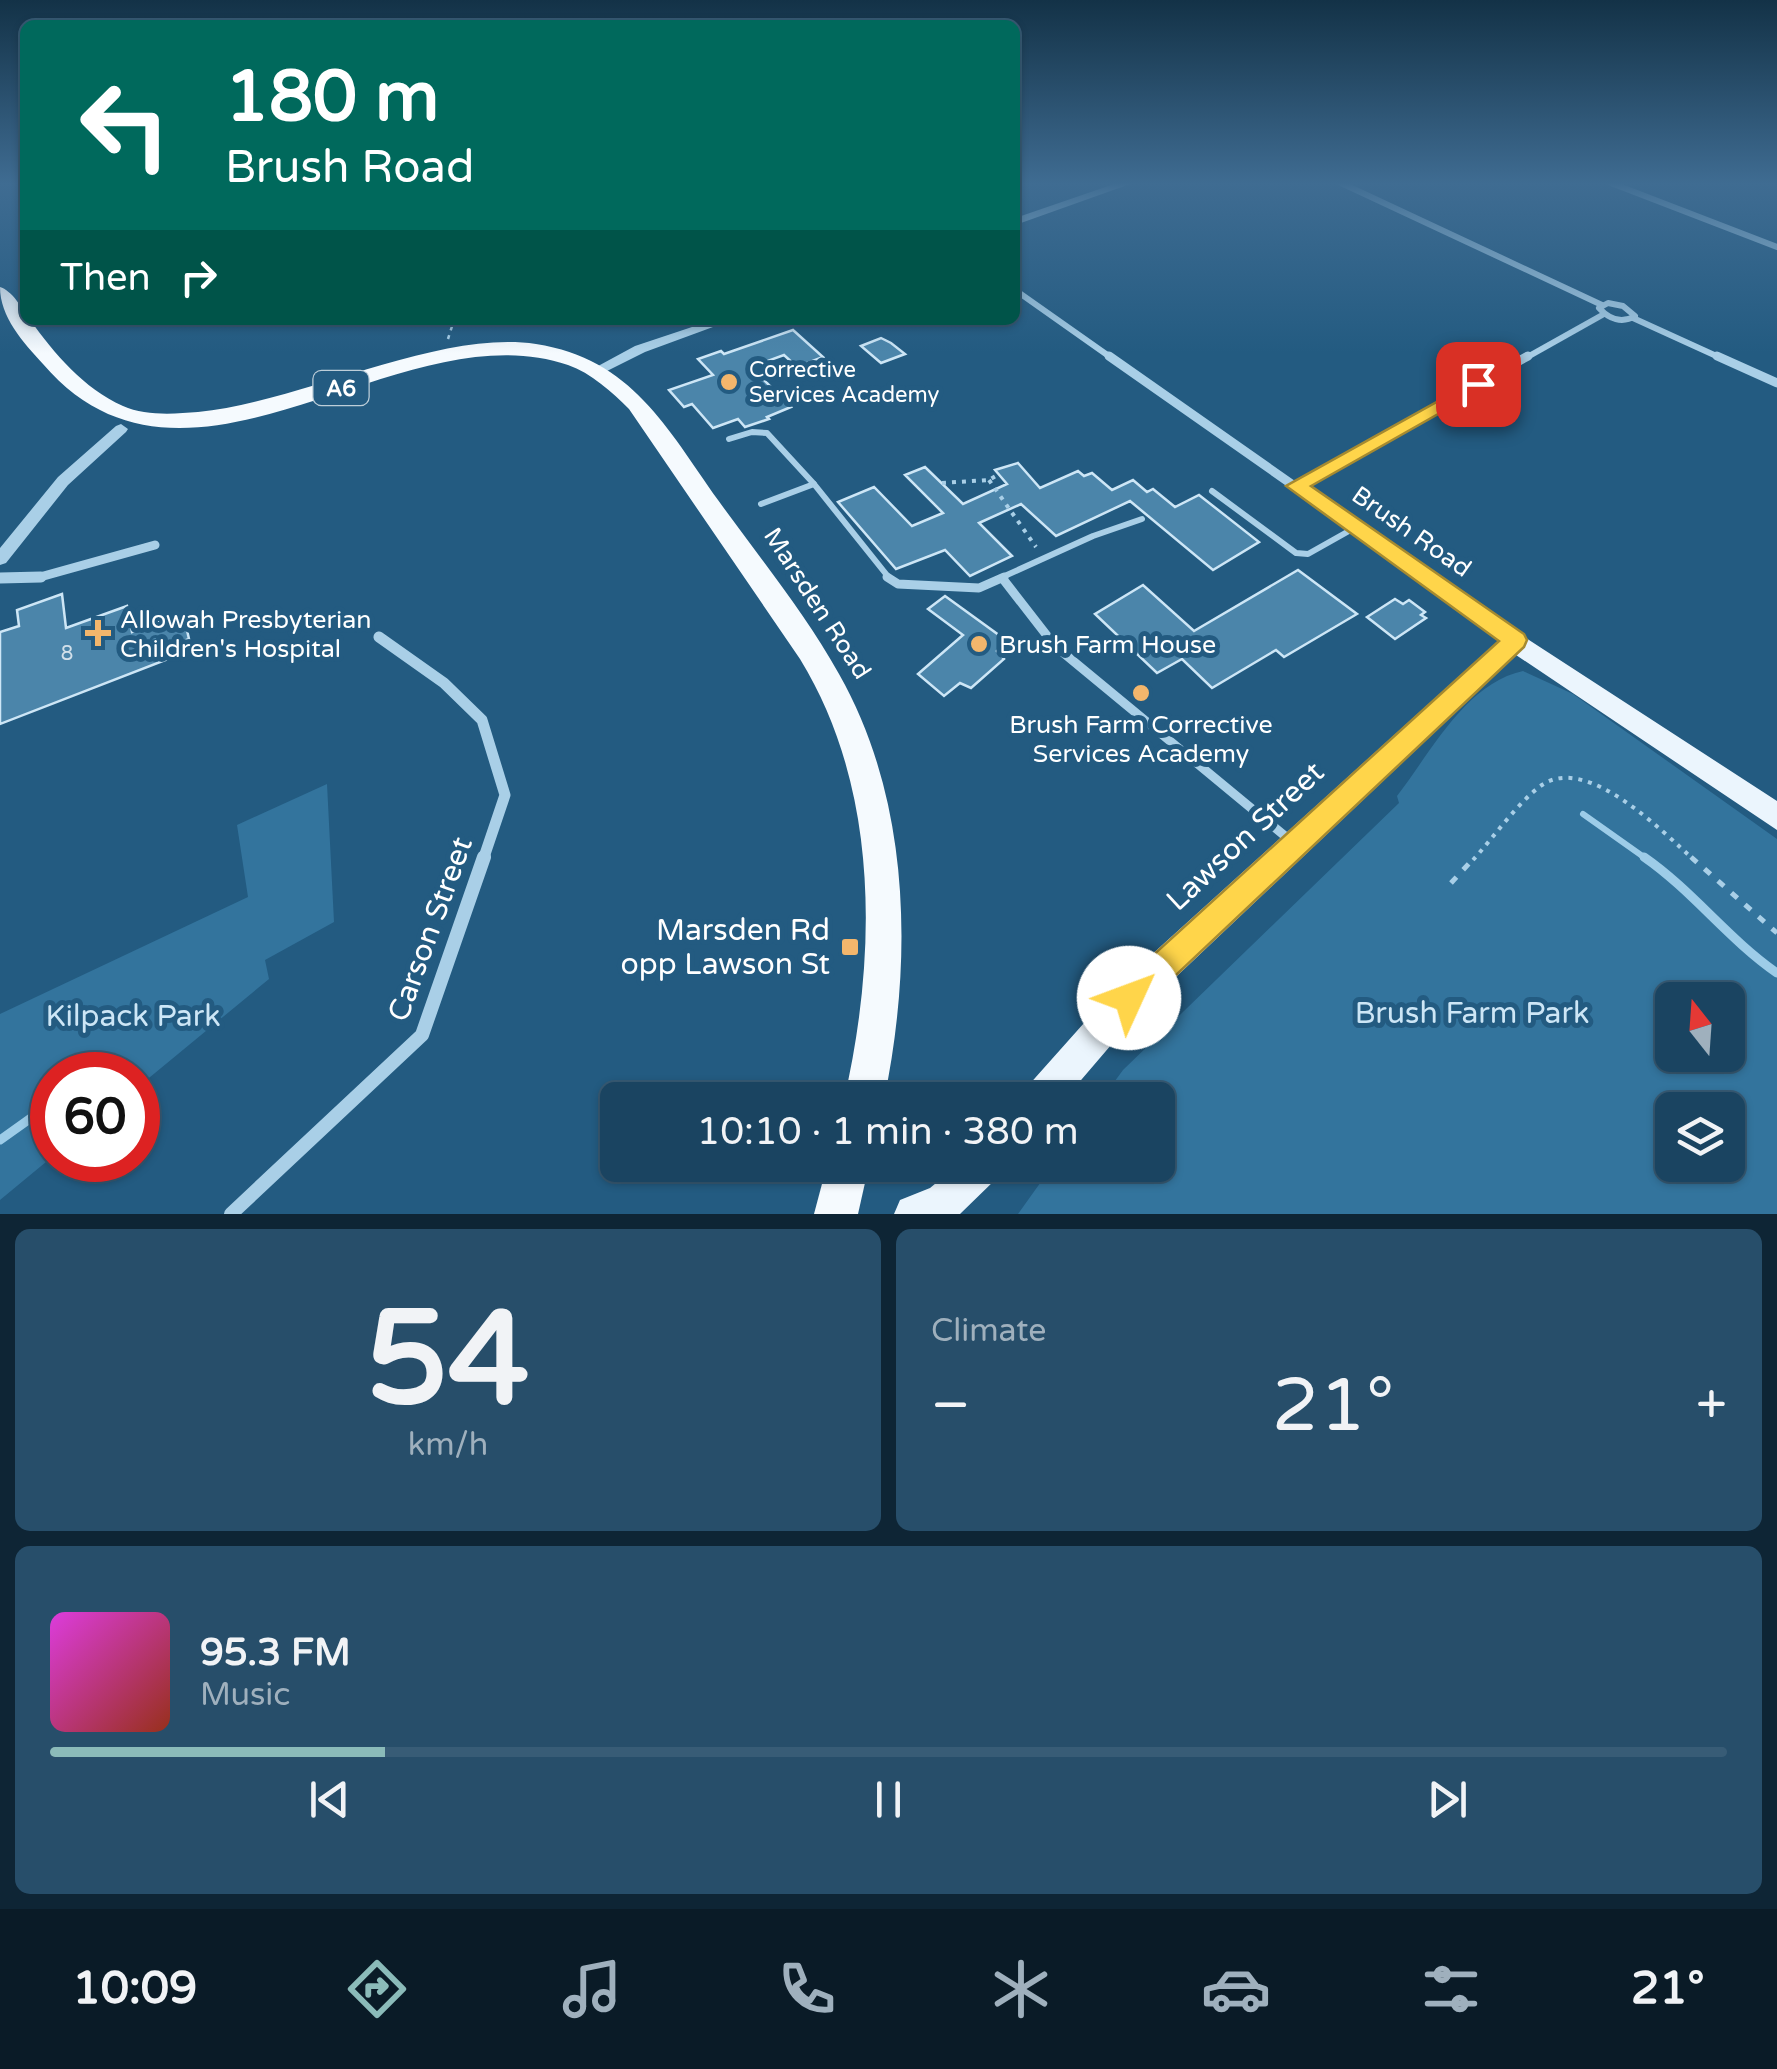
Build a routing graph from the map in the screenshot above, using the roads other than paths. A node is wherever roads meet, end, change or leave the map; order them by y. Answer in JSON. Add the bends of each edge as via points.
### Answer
{"nodes":[{"id":1,"x":1458,"y":240,"type":"edge"},
{"id":2,"x":0,"y":293,"type":"edge"},
{"id":3,"x":1020,"y":293,"type":"edge"},
{"id":4,"x":1603,"y":309,"type":"junction"},
{"id":5,"x":1633,"y":318,"type":"junction"},
{"id":6,"x":20,"y":321,"type":"edge"},
{"id":7,"x":23,"y":325,"type":"edge"},
{"id":8,"x":712,"y":325,"type":"edge"},
{"id":9,"x":45,"y":356,"type":"junction"},
{"id":10,"x":594,"y":372,"type":"junction"},
{"id":11,"x":1777,"y":382,"type":"edge"},
{"id":12,"x":122,"y":429,"type":"junction"},
{"id":13,"x":730,"y":438,"type":"dead end"},
{"id":14,"x":814,"y":484,"type":"junction"},
{"id":15,"x":1296,"y":486,"type":"junction"},
{"id":16,"x":1212,"y":492,"type":"dead end"},
{"id":17,"x":761,"y":504,"type":"dead end"},
{"id":18,"x":1142,"y":519,"type":"dead end"},
{"id":19,"x":1356,"y":528,"type":"junction"},
{"id":20,"x":156,"y":545,"type":"dead end"},
{"id":21,"x":0,"y":560,"type":"edge"},
{"id":22,"x":0,"y":578,"type":"edge"},
{"id":23,"x":1003,"y":579,"type":"junction"},
{"id":24,"x":379,"y":638,"type":"dead end"},
{"id":25,"x":1515,"y":640,"type":"junction"},
{"id":26,"x":1777,"y":816,"type":"edge"},
{"id":27,"x":1295,"y":844,"type":"junction"},
{"id":28,"x":867,"y":1082,"type":"edge"},
{"id":29,"x":1056,"y":1082,"type":"edge"},
{"id":30,"x":844,"y":1182,"type":"edge"},
{"id":31,"x":969,"y":1182,"type":"edge"},
{"id":32,"x":231,"y":1214,"type":"edge"},
{"id":33,"x":836,"y":1214,"type":"edge"},
{"id":34,"x":914,"y":1214,"type":"edge"}],
"edges":[{"from":1,"to":4,"type":"street"},
{"from":2,"to":6,"type":"highway","name":"Marsden Road","number":"A6"},
{"from":3,"to":15,"type":"street","name":"Brush Road"},
{"from":4,"to":5,"type":"street","via":[[1617,319]]},
{"from":4,"to":5,"type":"street","via":[[1623,306]]},
{"from":4,"to":15,"type":"street"},
{"from":5,"to":11,"type":"street"},
{"from":7,"to":9,"type":"highway","name":"Marsden Road","number":"A6"},
{"from":8,"to":10,"type":"street"},
{"from":9,"to":10,"type":"highway","name":"Marsden Road","number":"A6","via":[[104,404],[162,420],[260,411],[467,354],[546,354]]},
{"from":9,"to":12,"type":"highway","name":"Marsden Road","via":[[65,400]]},
{"from":10,"to":12,"type":"highway","name":"Marsden Road","via":[[511,363],[458,366],[235,426]]},
{"from":10,"to":28,"type":"highway","name":"Marsden Road","number":"A6","via":[[644,411],[819,665],[856,749],[886,908]]},
{"from":12,"to":21,"type":"street","via":[[63,481]]},
{"from":13,"to":14,"type":"lane","via":[[767,434]]},
{"from":14,"to":17,"type":"lane"},
{"from":14,"to":23,"type":"lane","via":[[898,584],[979,588]]},
{"from":15,"to":19,"type":"street","name":"Brush Road"},
{"from":16,"to":19,"type":"lane","via":[[1296,553],[1308,554]]},
{"from":18,"to":23,"type":"lane"},
{"from":19,"to":25,"type":"street","name":"Brush Road"},
{"from":20,"to":22,"type":"street","via":[[47,577]]},
{"from":23,"to":27,"type":"lane","via":[[1055,646]]},
{"from":24,"to":32,"type":"street","name":"Carson Street","via":[[444,682],[482,720],[505,795],[422,1036]]},
{"from":25,"to":26,"type":"main road","name":"Brush Road"},
{"from":25,"to":27,"type":"main road","name":"Lawson Street"},
{"from":27,"to":29,"type":"main road","name":"Lawson Street","via":[[1129,998]]},
{"from":30,"to":33,"type":"highway"},
{"from":31,"to":34,"type":"main road","via":[[932,1210]]}]}
